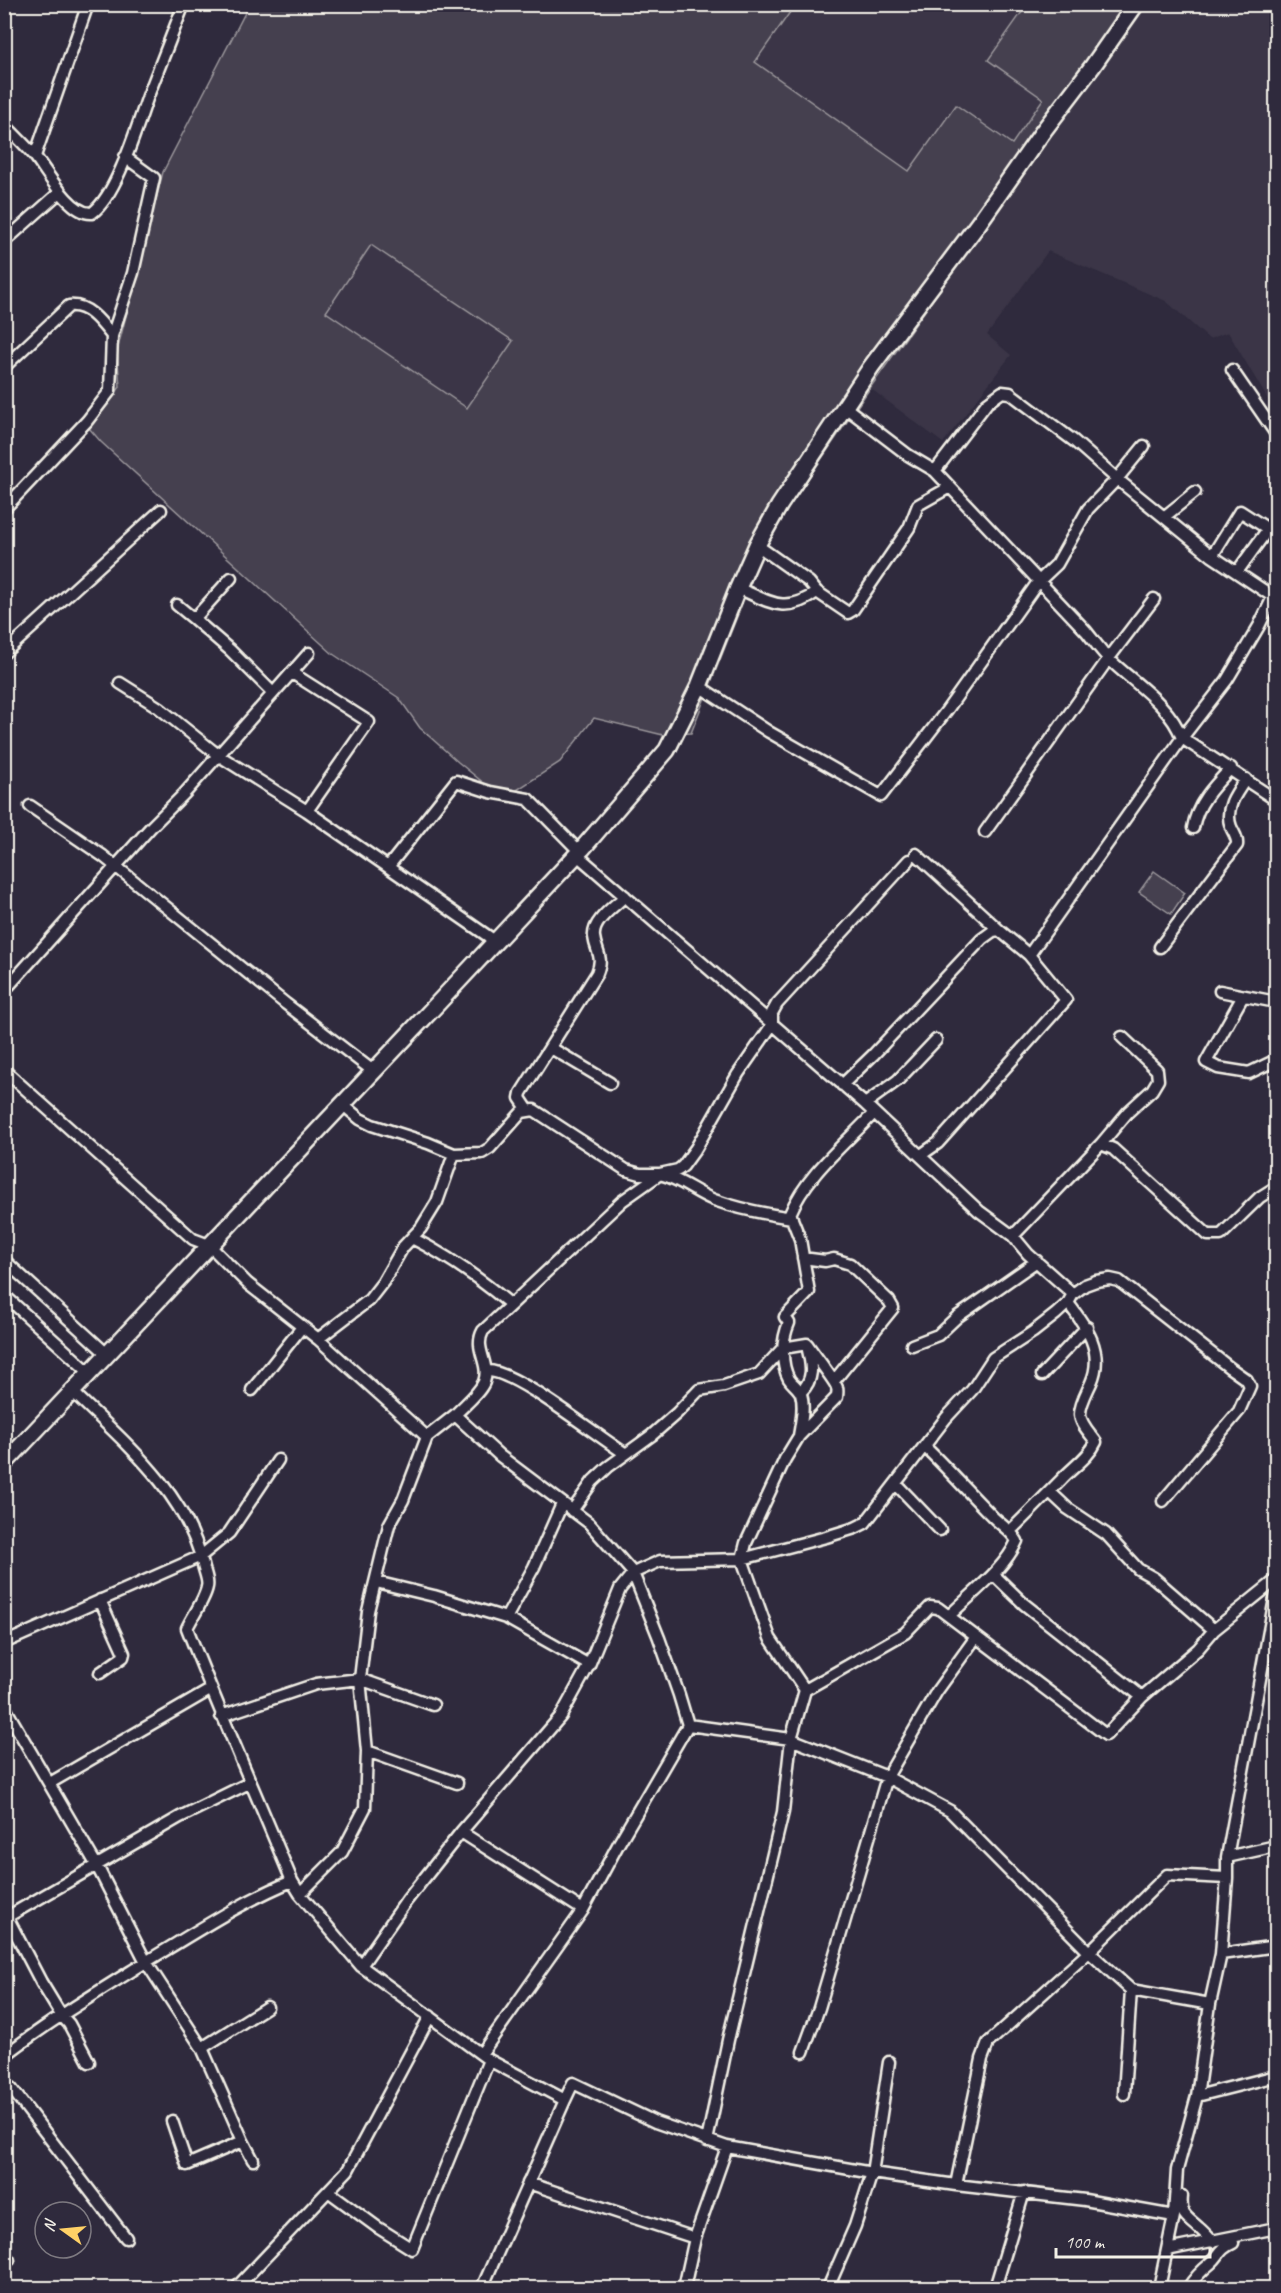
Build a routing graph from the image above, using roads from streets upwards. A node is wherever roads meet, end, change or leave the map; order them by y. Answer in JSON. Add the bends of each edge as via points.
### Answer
{"nodes":[{"id":1,"x":87,"y":4,"type":"edge"},
{"id":2,"x":184,"y":4,"type":"edge"},
{"id":3,"x":1136,"y":4,"type":"edge"},
{"id":4,"x":4,"y":124,"type":"edge"},
{"id":5,"x":34,"y":156,"type":"junction"},
{"id":6,"x":125,"y":157,"type":"junction"},
{"id":7,"x":60,"y":192,"type":"junction"},
{"id":8,"x":4,"y":242,"type":"edge"},
{"id":9,"x":112,"y":336,"type":"junction"},
{"id":10,"x":4,"y":367,"type":"edge"},
{"id":11,"x":1232,"y":370,"type":"dead end"},
{"id":12,"x":845,"y":407,"type":"junction"},
{"id":13,"x":1276,"y":434,"type":"edge"},
{"id":14,"x":1144,"y":446,"type":"dead end"},
{"id":15,"x":935,"y":471,"type":"junction"},
{"id":16,"x":1117,"y":479,"type":"junction"},
{"id":17,"x":950,"y":487,"type":"junction"},
{"id":18,"x":1195,"y":492,"type":"dead end"},
{"id":19,"x":4,"y":509,"type":"edge"},
{"id":20,"x":161,"y":510,"type":"dead end"},
{"id":21,"x":1164,"y":517,"type":"junction"},
{"id":22,"x":757,"y":545,"type":"junction"},
{"id":23,"x":1212,"y":556,"type":"junction"},
{"id":24,"x":1237,"y":572,"type":"junction"},
{"id":25,"x":231,"y":578,"type":"dead end"},
{"id":26,"x":1038,"y":582,"type":"junction"},
{"id":27,"x":738,"y":588,"type":"junction"},
{"id":28,"x":817,"y":592,"type":"junction"},
{"id":29,"x":1275,"y":596,"type":"edge"},
{"id":30,"x":1154,"y":599,"type":"dead end"},
{"id":31,"x":177,"y":605,"type":"dead end"},
{"id":32,"x":194,"y":619,"type":"junction"},
{"id":33,"x":4,"y":653,"type":"edge"},
{"id":34,"x":309,"y":653,"type":"dead end"},
{"id":35,"x":1108,"y":658,"type":"junction"},
{"id":36,"x":292,"y":673,"type":"junction"},
{"id":37,"x":120,"y":683,"type":"dead end"},
{"id":38,"x":699,"y":686,"type":"junction"},
{"id":39,"x":273,"y":693,"type":"junction"},
{"id":40,"x":1182,"y":738,"type":"junction"},
{"id":41,"x":218,"y":755,"type":"junction"},
{"id":42,"x":1231,"y":768,"type":"junction"},
{"id":43,"x":1246,"y":779,"type":"junction"},
{"id":44,"x":1276,"y":800,"type":"edge"},
{"id":45,"x":30,"y":806,"type":"dead end"},
{"id":46,"x":308,"y":811,"type":"junction"},
{"id":47,"x":1193,"y":828,"type":"dead end"},
{"id":48,"x":985,"y":832,"type":"dead end"},
{"id":49,"x":577,"y":853,"type":"junction"},
{"id":50,"x":116,"y":867,"type":"junction"},
{"id":51,"x":388,"y":867,"type":"junction"},
{"id":52,"x":625,"y":896,"type":"junction"},
{"id":53,"x":999,"y":930,"type":"junction"},
{"id":54,"x":495,"y":941,"type":"junction"},
{"id":55,"x":1161,"y":947,"type":"dead end"},
{"id":56,"x":1029,"y":955,"type":"junction"},
{"id":57,"x":4,"y":991,"type":"edge"},
{"id":58,"x":1220,"y":991,"type":"dead end"},
{"id":59,"x":1243,"y":996,"type":"junction"},
{"id":60,"x":1276,"y":1002,"type":"edge"},
{"id":61,"x":772,"y":1025,"type":"junction"},
{"id":62,"x":1122,"y":1037,"type":"dead end"},
{"id":63,"x":936,"y":1040,"type":"dead end"},
{"id":64,"x":551,"y":1048,"type":"junction"},
{"id":65,"x":1276,"y":1060,"type":"edge"},
{"id":66,"x":4,"y":1070,"type":"edge"},
{"id":67,"x":373,"y":1071,"type":"junction"},
{"id":68,"x":610,"y":1083,"type":"dead end"},
{"id":69,"x":842,"y":1085,"type":"junction"},
{"id":70,"x":342,"y":1104,"type":"junction"},
{"id":71,"x":865,"y":1104,"type":"junction"},
{"id":72,"x":528,"y":1110,"type":"junction"},
{"id":73,"x":874,"y":1113,"type":"junction"},
{"id":74,"x":1101,"y":1144,"type":"junction"},
{"id":75,"x":454,"y":1154,"type":"junction"},
{"id":76,"x":921,"y":1155,"type":"junction"},
{"id":77,"x":660,"y":1174,"type":"junction"},
{"id":78,"x":1276,"y":1187,"type":"edge"},
{"id":79,"x":792,"y":1218,"type":"junction"},
{"id":80,"x":1012,"y":1236,"type":"junction"},
{"id":81,"x":412,"y":1238,"type":"junction"},
{"id":82,"x":209,"y":1245,"type":"junction"},
{"id":83,"x":803,"y":1258,"type":"junction"},
{"id":84,"x":4,"y":1260,"type":"edge"},
{"id":85,"x":1037,"y":1261,"type":"junction"},
{"id":86,"x":4,"y":1295,"type":"edge"},
{"id":87,"x":1070,"y":1298,"type":"junction"},
{"id":88,"x":510,"y":1304,"type":"junction"},
{"id":89,"x":303,"y":1327,"type":"junction"},
{"id":90,"x":1087,"y":1327,"type":"junction"},
{"id":91,"x":318,"y":1339,"type":"junction"},
{"id":92,"x":807,"y":1344,"type":"junction"},
{"id":93,"x":912,"y":1345,"type":"dead end"},
{"id":94,"x":783,"y":1348,"type":"junction"},
{"id":95,"x":108,"y":1355,"type":"junction"},
{"id":96,"x":486,"y":1371,"type":"junction"},
{"id":97,"x":90,"y":1373,"type":"junction"},
{"id":98,"x":1042,"y":1375,"type":"dead end"},
{"id":99,"x":834,"y":1381,"type":"junction"},
{"id":100,"x":252,"y":1390,"type":"dead end"},
{"id":101,"x":73,"y":1392,"type":"junction"},
{"id":102,"x":801,"y":1392,"type":"junction"},
{"id":103,"x":455,"y":1415,"type":"junction"},
{"id":104,"x":799,"y":1436,"type":"junction"},
{"id":105,"x":427,"y":1437,"type":"junction"},
{"id":106,"x":925,"y":1447,"type":"junction"},
{"id":107,"x":626,"y":1454,"type":"junction"},
{"id":108,"x":278,"y":1460,"type":"dead end"},
{"id":109,"x":4,"y":1464,"type":"edge"},
{"id":110,"x":896,"y":1484,"type":"junction"},
{"id":111,"x":1051,"y":1492,"type":"junction"},
{"id":112,"x":1163,"y":1501,"type":"dead end"},
{"id":113,"x":562,"y":1504,"type":"junction"},
{"id":114,"x":572,"y":1512,"type":"junction"},
{"id":115,"x":940,"y":1530,"type":"dead end"},
{"id":116,"x":1011,"y":1530,"type":"junction"},
{"id":117,"x":201,"y":1556,"type":"junction"},
{"id":118,"x":742,"y":1559,"type":"junction"},
{"id":119,"x":633,"y":1574,"type":"junction"},
{"id":120,"x":994,"y":1575,"type":"junction"},
{"id":121,"x":1276,"y":1580,"type":"edge"},
{"id":122,"x":376,"y":1582,"type":"junction"},
{"id":123,"x":1276,"y":1593,"type":"edge"},
{"id":124,"x":100,"y":1600,"type":"junction"},
{"id":125,"x":949,"y":1616,"type":"junction"},
{"id":126,"x":506,"y":1618,"type":"junction"},
{"id":127,"x":1214,"y":1630,"type":"junction"},
{"id":128,"x":976,"y":1637,"type":"junction"},
{"id":129,"x":4,"y":1643,"type":"edge"},
{"id":130,"x":1271,"y":1646,"type":"edge"},
{"id":131,"x":589,"y":1665,"type":"junction"},
{"id":132,"x":100,"y":1673,"type":"dead end"},
{"id":133,"x":360,"y":1679,"type":"junction"},
{"id":134,"x":210,"y":1690,"type":"junction"},
{"id":135,"x":805,"y":1690,"type":"junction"},
{"id":136,"x":1142,"y":1697,"type":"junction"},
{"id":137,"x":433,"y":1705,"type":"dead end"},
{"id":138,"x":4,"y":1706,"type":"edge"},
{"id":139,"x":221,"y":1716,"type":"junction"},
{"id":140,"x":688,"y":1725,"type":"junction"},
{"id":141,"x":791,"y":1739,"type":"junction"},
{"id":142,"x":367,"y":1751,"type":"junction"},
{"id":143,"x":886,"y":1777,"type":"junction"},
{"id":144,"x":251,"y":1782,"type":"junction"},
{"id":145,"x":50,"y":1783,"type":"junction"},
{"id":146,"x":457,"y":1783,"type":"dead end"},
{"id":147,"x":461,"y":1832,"type":"junction"},
{"id":148,"x":1276,"y":1846,"type":"edge"},
{"id":149,"x":1227,"y":1857,"type":"junction"},
{"id":150,"x":97,"y":1866,"type":"junction"},
{"id":151,"x":1227,"y":1878,"type":"junction"},
{"id":152,"x":292,"y":1881,"type":"junction"},
{"id":153,"x":300,"y":1894,"type":"junction"},
{"id":154,"x":583,"y":1910,"type":"junction"},
{"id":155,"x":6,"y":1915,"type":"edge"},
{"id":156,"x":1276,"y":1947,"type":"edge"},
{"id":157,"x":1089,"y":1952,"type":"junction"},
{"id":158,"x":1221,"y":1954,"type":"junction"},
{"id":159,"x":146,"y":1962,"type":"junction"},
{"id":160,"x":361,"y":1966,"type":"junction"},
{"id":161,"x":1131,"y":1990,"type":"junction"},
{"id":162,"x":1210,"y":2004,"type":"junction"},
{"id":163,"x":267,"y":2007,"type":"dead end"},
{"id":164,"x":61,"y":2015,"type":"junction"},
{"id":165,"x":430,"y":2016,"type":"junction"},
{"id":166,"x":202,"y":2048,"type":"junction"},
{"id":167,"x":803,"y":2052,"type":"dead end"},
{"id":168,"x":4,"y":2053,"type":"edge"},
{"id":169,"x":485,"y":2057,"type":"junction"},
{"id":170,"x":89,"y":2062,"type":"dead end"},
{"id":171,"x":889,"y":2062,"type":"dead end"},
{"id":172,"x":1276,"y":2076,"type":"edge"},
{"id":173,"x":4,"y":2093,"type":"edge"},
{"id":174,"x":1124,"y":2094,"type":"dead end"},
{"id":175,"x":1197,"y":2096,"type":"junction"},
{"id":176,"x":565,"y":2100,"type":"junction"},
{"id":177,"x":172,"y":2121,"type":"dead end"},
{"id":178,"x":243,"y":2141,"type":"junction"},
{"id":179,"x":707,"y":2141,"type":"junction"},
{"id":180,"x":727,"y":2147,"type":"junction"},
{"id":181,"x":253,"y":2160,"type":"dead end"},
{"id":182,"x":1177,"y":2170,"type":"junction"},
{"id":183,"x":872,"y":2173,"type":"junction"},
{"id":184,"x":528,"y":2183,"type":"junction"},
{"id":185,"x":956,"y":2185,"type":"junction"},
{"id":186,"x":328,"y":2191,"type":"junction"},
{"id":187,"x":1024,"y":2192,"type":"junction"},
{"id":188,"x":1174,"y":2216,"type":"junction"},
{"id":189,"x":1276,"y":2228,"type":"edge"},
{"id":190,"x":1250,"y":2234,"type":"junction"},
{"id":191,"x":126,"y":2238,"type":"dead end"},
{"id":192,"x":695,"y":2238,"type":"junction"},
{"id":193,"x":1213,"y":2242,"type":"junction"},
{"id":194,"x":1167,"y":2250,"type":"junction"},
{"id":195,"x":236,"y":2289,"type":"edge"},
{"id":196,"x":482,"y":2289,"type":"edge"},
{"id":197,"x":684,"y":2289,"type":"edge"},
{"id":198,"x":828,"y":2289,"type":"edge"},
{"id":199,"x":995,"y":2289,"type":"edge"},
{"id":200,"x":1160,"y":2289,"type":"edge"},
{"id":201,"x":1188,"y":2289,"type":"edge"}],
"edges":[{"from":1,"to":5,"type":"street"},
{"from":2,"to":6,"type":"street"},
{"from":3,"to":12,"type":"street"},
{"from":4,"to":5,"type":"street"},
{"from":5,"to":7,"type":"street"},
{"from":6,"to":7,"type":"street","via":[[111,188],[92,213],[84,212]]},
{"from":6,"to":9,"type":"street","via":[[154,178],[133,273]]},
{"from":7,"to":8,"type":"street"},
{"from":9,"to":10,"type":"street","via":[[89,311],[69,306]]},
{"from":9,"to":19,"type":"street","via":[[110,391]]},
{"from":11,"to":13,"type":"street"},
{"from":12,"to":15,"type":"street"},
{"from":12,"to":22,"type":"street"},
{"from":14,"to":16,"type":"street"},
{"from":15,"to":16,"type":"street","via":[[987,403],[1006,392],[1074,441]]},
{"from":15,"to":17,"type":"street"},
{"from":16,"to":21,"type":"street"},
{"from":16,"to":26,"type":"street","via":[[1088,509],[1057,564]]},
{"from":17,"to":26,"type":"street"},
{"from":17,"to":28,"type":"street","via":[[918,505],[909,528],[853,610],[848,613]]},
{"from":18,"to":21,"type":"street"},
{"from":20,"to":33,"type":"street"},
{"from":21,"to":23,"type":"street"},
{"from":22,"to":27,"type":"street"},
{"from":22,"to":28,"type":"street"},
{"from":23,"to":24,"type":"street"},
{"from":23,"to":24,"type":"street","via":[[1240,511],[1268,529]]},
{"from":24,"to":29,"type":"street"},
{"from":25,"to":32,"type":"street"},
{"from":26,"to":35,"type":"street"},
{"from":26,"to":38,"type":"street","via":[[881,796],[769,732]]},
{"from":27,"to":28,"type":"street","via":[[783,606],[803,602]]},
{"from":27,"to":38,"type":"street"},
{"from":29,"to":40,"type":"street","via":[[1227,680]]},
{"from":30,"to":35,"type":"street"},
{"from":31,"to":32,"type":"street"},
{"from":32,"to":39,"type":"street"},
{"from":34,"to":36,"type":"street"},
{"from":35,"to":40,"type":"street","via":[[1167,712],[1178,725]]},
{"from":35,"to":48,"type":"street"},
{"from":36,"to":39,"type":"street"},
{"from":36,"to":46,"type":"street","via":[[369,722]]},
{"from":37,"to":41,"type":"street","via":[[158,707]]},
{"from":38,"to":49,"type":"street","via":[[667,750]]},
{"from":39,"to":41,"type":"street"},
{"from":40,"to":42,"type":"street"},
{"from":40,"to":56,"type":"street"},
{"from":41,"to":46,"type":"street"},
{"from":41,"to":50,"type":"street"},
{"from":42,"to":43,"type":"street"},
{"from":42,"to":47,"type":"street","via":[[1199,807]]},
{"from":43,"to":44,"type":"street"},
{"from":43,"to":55,"type":"street","via":[[1234,797],[1228,820],[1237,845]]},
{"from":45,"to":50,"type":"street"},
{"from":46,"to":51,"type":"street"},
{"from":49,"to":51,"type":"street","via":[[528,799],[456,781]]},
{"from":49,"to":52,"type":"street"},
{"from":49,"to":54,"type":"street"},
{"from":50,"to":57,"type":"street"},
{"from":50,"to":67,"type":"street"},
{"from":51,"to":54,"type":"street"},
{"from":52,"to":61,"type":"street"},
{"from":52,"to":64,"type":"street","via":[[594,930],[601,959],[597,973]]},
{"from":53,"to":56,"type":"street"},
{"from":53,"to":61,"type":"street","via":[[912,857],[777,1004]]},
{"from":53,"to":69,"type":"street","via":[[982,939]]},
{"from":54,"to":67,"type":"street"},
{"from":56,"to":76,"type":"street","via":[[1066,1000],[938,1143]]},
{"from":58,"to":59,"type":"street"},
{"from":59,"to":60,"type":"street"},
{"from":59,"to":65,"type":"street","via":[[1206,1062],[1249,1073]]},
{"from":61,"to":69,"type":"street"},
{"from":61,"to":77,"type":"street","via":[[738,1074],[689,1159],[678,1170]]},
{"from":62,"to":74,"type":"street","via":[[1159,1074],[1152,1090]]},
{"from":63,"to":71,"type":"street","via":[[898,1080]]},
{"from":64,"to":68,"type":"street"},
{"from":64,"to":72,"type":"street","via":[[521,1093]]},
{"from":66,"to":82,"type":"street","via":[[192,1239]]},
{"from":67,"to":70,"type":"street"},
{"from":69,"to":71,"type":"street"},
{"from":70,"to":75,"type":"street","via":[[372,1125]]},
{"from":70,"to":82,"type":"street"},
{"from":71,"to":73,"type":"street"},
{"from":72,"to":75,"type":"street","via":[[482,1153]]},
{"from":72,"to":77,"type":"street","via":[[542,1114],[626,1170]]},
{"from":73,"to":76,"type":"street"},
{"from":73,"to":79,"type":"street","via":[[810,1182],[795,1202]]},
{"from":74,"to":78,"type":"street","via":[[1113,1149],[1208,1234],[1221,1235]]},
{"from":74,"to":80,"type":"street"},
{"from":75,"to":81,"type":"street","via":[[437,1202]]},
{"from":76,"to":80,"type":"street","via":[[979,1211]]},
{"from":77,"to":79,"type":"street","via":[[712,1199]]},
{"from":77,"to":88,"type":"street","via":[[622,1201]]},
{"from":79,"to":83,"type":"street"},
{"from":80,"to":85,"type":"street"},
{"from":81,"to":88,"type":"street","via":[[472,1273]]},
{"from":81,"to":91,"type":"street","via":[[369,1299]]},
{"from":82,"to":89,"type":"street","via":[[248,1284]]},
{"from":82,"to":95,"type":"street"},
{"from":83,"to":94,"type":"street","via":[[809,1292],[785,1317],[789,1323]]},
{"from":83,"to":99,"type":"street","via":[[850,1264],[893,1308]]},
{"from":84,"to":95,"type":"street"},
{"from":85,"to":87,"type":"street"},
{"from":85,"to":93,"type":"street","via":[[957,1317],[938,1335]]},
{"from":86,"to":97,"type":"street"},
{"from":87,"to":90,"type":"street"},
{"from":87,"to":106,"type":"street","via":[[1033,1332],[993,1358]]},
{"from":87,"to":112,"type":"street","via":[[1085,1284],[1119,1281],[1250,1386],[1239,1411]]},
{"from":88,"to":96,"type":"street","via":[[480,1336],[478,1346]]},
{"from":89,"to":91,"type":"street"},
{"from":89,"to":100,"type":"street"},
{"from":90,"to":98,"type":"street"},
{"from":90,"to":111,"type":"street","via":[[1096,1353],[1096,1368],[1080,1414],[1096,1442],[1090,1454]]},
{"from":91,"to":105,"type":"street"},
{"from":92,"to":94,"type":"street"},
{"from":92,"to":99,"type":"street"},
{"from":92,"to":102,"type":"street","via":[[813,1371]]},
{"from":94,"to":102,"type":"street","via":[[789,1379]]},
{"from":94,"to":107,"type":"street","via":[[759,1374],[699,1390]]},
{"from":95,"to":97,"type":"street"},
{"from":96,"to":103,"type":"street","via":[[482,1385]]},
{"from":96,"to":107,"type":"street","via":[[501,1372],[521,1383]]},
{"from":97,"to":101,"type":"street"},
{"from":99,"to":104,"type":"street","via":[[837,1398]]},
{"from":101,"to":109,"type":"street"},
{"from":101,"to":117,"type":"street","via":[[132,1446],[156,1476],[191,1530]]},
{"from":102,"to":104,"type":"street"},
{"from":103,"to":105,"type":"street"},
{"from":103,"to":113,"type":"street"},
{"from":104,"to":118,"type":"street","via":[[773,1482]]},
{"from":105,"to":122,"type":"street","via":[[389,1525]]},
{"from":106,"to":110,"type":"street"},
{"from":106,"to":116,"type":"street","via":[[997,1521]]},
{"from":107,"to":114,"type":"street","via":[[593,1481]]},
{"from":108,"to":117,"type":"street","via":[[229,1533]]},
{"from":110,"to":115,"type":"street"},
{"from":110,"to":118,"type":"street","via":[[874,1514],[855,1528]]},
{"from":111,"to":116,"type":"street"},
{"from":111,"to":127,"type":"street","via":[[1067,1508],[1106,1534],[1138,1569]]},
{"from":113,"to":114,"type":"street"},
{"from":113,"to":126,"type":"street"},
{"from":114,"to":119,"type":"street","via":[[589,1523]]},
{"from":116,"to":120,"type":"street","via":[[1017,1541]]},
{"from":117,"to":124,"type":"street"},
{"from":117,"to":134,"type":"street","via":[[208,1586],[187,1628]]},
{"from":118,"to":119,"type":"street","via":[[660,1560]]},
{"from":118,"to":135,"type":"street","via":[[770,1638]]},
{"from":119,"to":131,"type":"street","via":[[620,1589]]},
{"from":119,"to":140,"type":"street"},
{"from":120,"to":125,"type":"street"},
{"from":120,"to":136,"type":"street","via":[[1024,1604]]},
{"from":121,"to":127,"type":"street"},
{"from":122,"to":126,"type":"street"},
{"from":122,"to":133,"type":"street","via":[[368,1611]]},
{"from":123,"to":130,"type":"street"},
{"from":124,"to":129,"type":"street"},
{"from":124,"to":132,"type":"street","via":[[124,1653]]},
{"from":125,"to":128,"type":"street"},
{"from":125,"to":135,"type":"street","via":[[930,1607],[905,1633]]},
{"from":126,"to":131,"type":"street"},
{"from":127,"to":136,"type":"street","via":[[1198,1649]]},
{"from":128,"to":136,"type":"street","via":[[1106,1736]]},
{"from":128,"to":143,"type":"street","via":[[937,1691]]},
{"from":130,"to":149,"type":"street"},
{"from":131,"to":147,"type":"street","via":[[561,1716]]},
{"from":133,"to":137,"type":"street"},
{"from":133,"to":139,"type":"street","via":[[316,1684]]},
{"from":133,"to":142,"type":"street"},
{"from":134,"to":139,"type":"street"},
{"from":134,"to":145,"type":"street"},
{"from":135,"to":141,"type":"street"},
{"from":138,"to":145,"type":"street"},
{"from":139,"to":144,"type":"street"},
{"from":140,"to":141,"type":"street"},
{"from":140,"to":154,"type":"street"},
{"from":141,"to":143,"type":"street"},
{"from":141,"to":179,"type":"street","via":[[783,1812]]},
{"from":142,"to":146,"type":"street"},
{"from":142,"to":153,"type":"street","via":[[365,1808],[342,1852]]},
{"from":143,"to":157,"type":"street","via":[[950,1811]]},
{"from":143,"to":167,"type":"street"},
{"from":144,"to":150,"type":"street","via":[[180,1817]]},
{"from":144,"to":152,"type":"street"},
{"from":145,"to":150,"type":"street"},
{"from":147,"to":154,"type":"street"},
{"from":147,"to":160,"type":"street"},
{"from":148,"to":149,"type":"street"},
{"from":149,"to":151,"type":"street"},
{"from":150,"to":155,"type":"street"},
{"from":150,"to":159,"type":"street"},
{"from":151,"to":157,"type":"street","via":[[1167,1875]]},
{"from":151,"to":158,"type":"street"},
{"from":152,"to":153,"type":"street"},
{"from":152,"to":159,"type":"street","via":[[239,1905]]},
{"from":153,"to":160,"type":"street"},
{"from":154,"to":169,"type":"street"},
{"from":155,"to":164,"type":"street"},
{"from":156,"to":158,"type":"street"},
{"from":157,"to":161,"type":"street"},
{"from":157,"to":185,"type":"street","via":[[988,2043]]},
{"from":158,"to":162,"type":"street"},
{"from":159,"to":164,"type":"street"},
{"from":159,"to":166,"type":"street"},
{"from":160,"to":165,"type":"street"},
{"from":161,"to":162,"type":"street"},
{"from":161,"to":174,"type":"street"},
{"from":162,"to":175,"type":"street"},
{"from":163,"to":166,"type":"street"},
{"from":164,"to":168,"type":"street"},
{"from":164,"to":170,"type":"street"},
{"from":165,"to":169,"type":"street"},
{"from":165,"to":186,"type":"street","via":[[348,2170]]},
{"from":166,"to":178,"type":"street"},
{"from":169,"to":176,"type":"street"},
{"from":169,"to":186,"type":"street","via":[[412,2249]]},
{"from":171,"to":183,"type":"street"},
{"from":172,"to":175,"type":"street"},
{"from":173,"to":191,"type":"street","via":[[11,2088]]},
{"from":175,"to":182,"type":"street"},
{"from":176,"to":179,"type":"street","via":[[573,2082],[655,2122]]},
{"from":176,"to":184,"type":"street"},
{"from":177,"to":178,"type":"street","via":[[187,2165]]},
{"from":178,"to":181,"type":"street"},
{"from":179,"to":180,"type":"street"},
{"from":180,"to":183,"type":"street"},
{"from":180,"to":192,"type":"street"},
{"from":182,"to":188,"type":"street"},
{"from":182,"to":193,"type":"street","via":[[1182,2177],[1181,2209]]},
{"from":183,"to":185,"type":"street"},
{"from":183,"to":198,"type":"street"},
{"from":184,"to":192,"type":"street"},
{"from":184,"to":196,"type":"street"},
{"from":185,"to":187,"type":"street"},
{"from":186,"to":195,"type":"street"},
{"from":187,"to":188,"type":"street"},
{"from":187,"to":199,"type":"street"},
{"from":188,"to":194,"type":"street"},
{"from":189,"to":190,"type":"street"},
{"from":190,"to":193,"type":"street"},
{"from":190,"to":201,"type":"street","via":[[1221,2248]]},
{"from":192,"to":197,"type":"street"},
{"from":193,"to":194,"type":"street"},
{"from":194,"to":200,"type":"street"}]}
